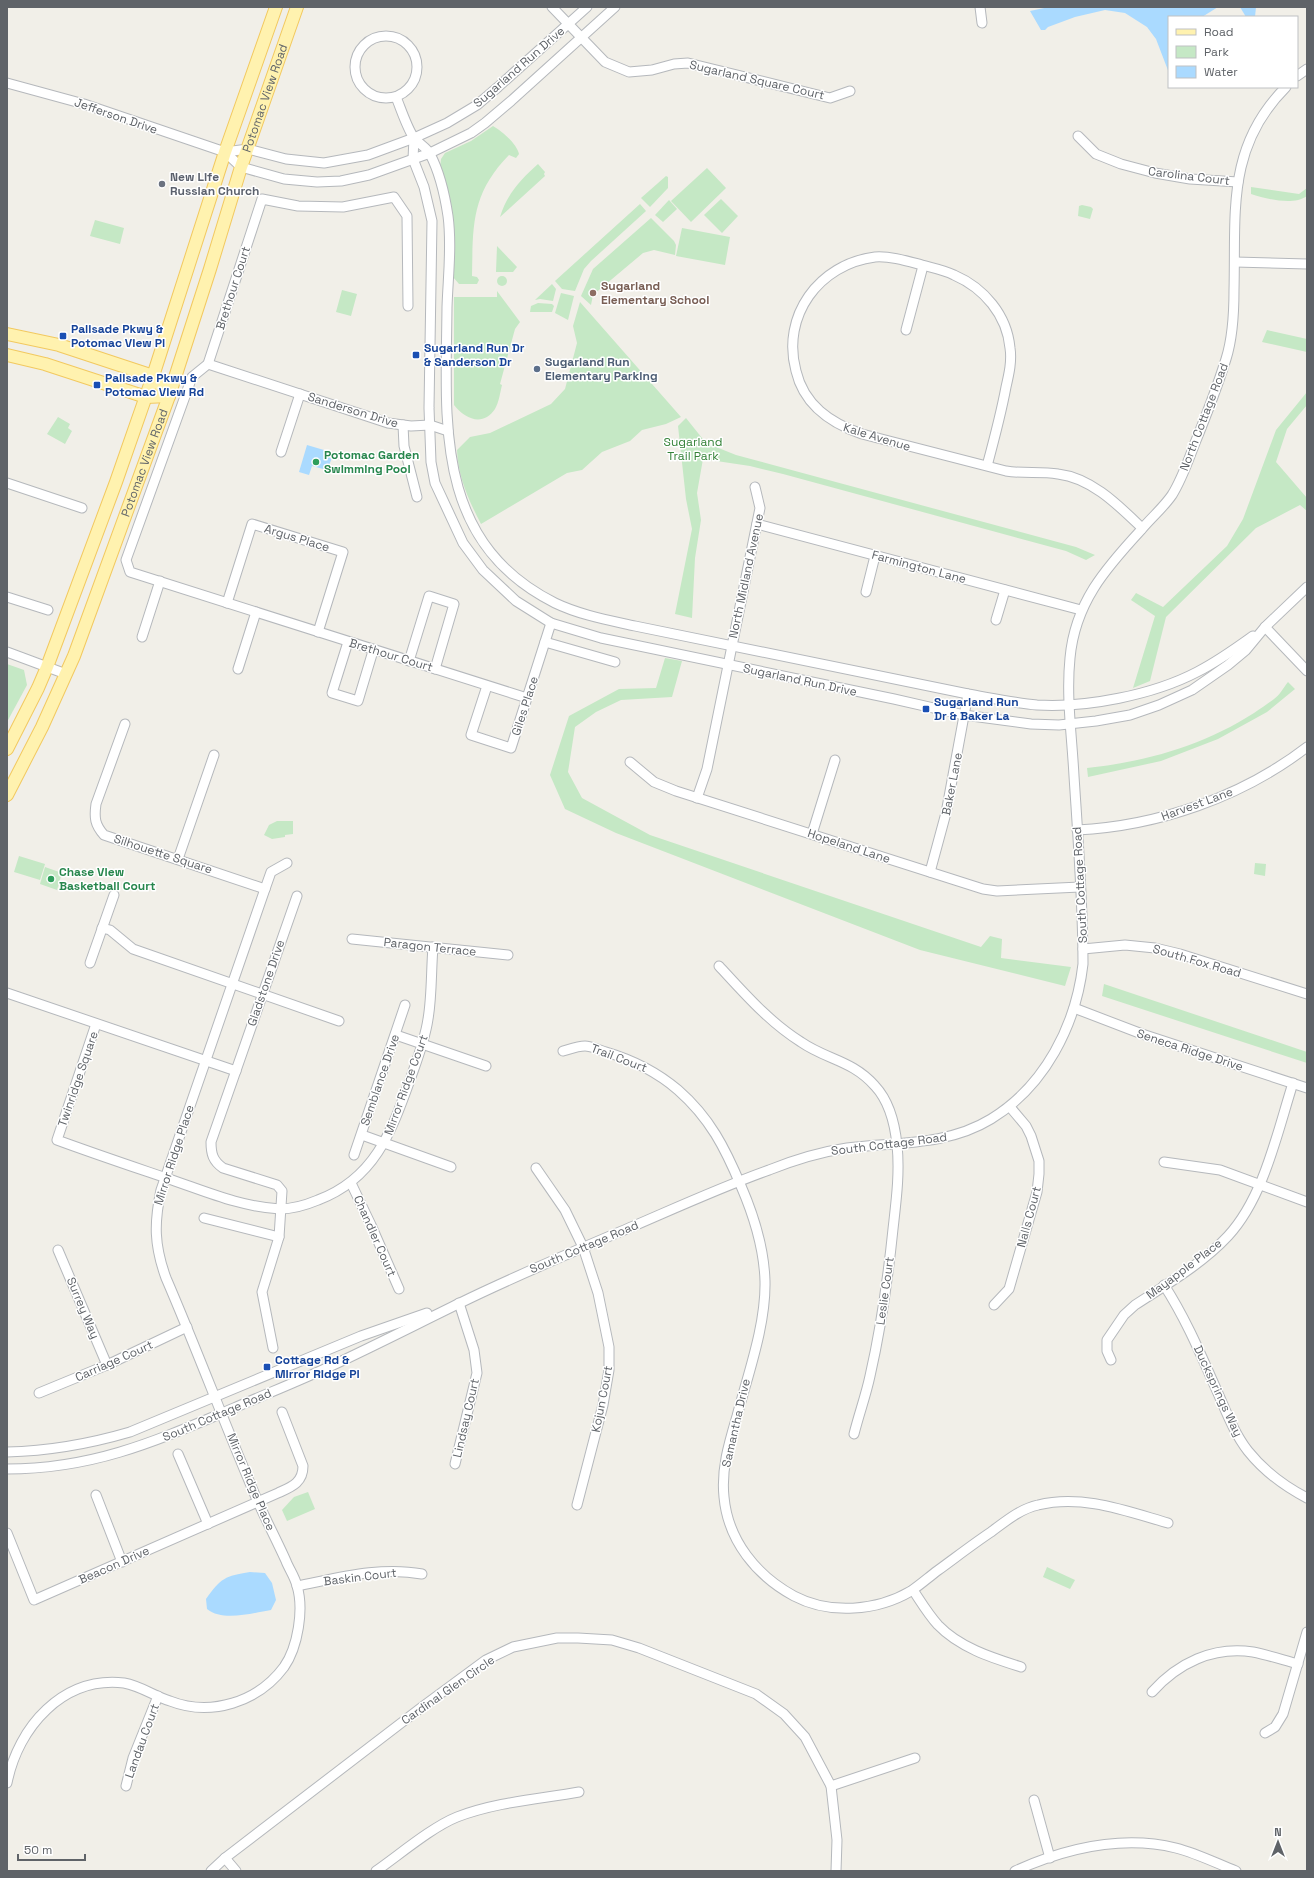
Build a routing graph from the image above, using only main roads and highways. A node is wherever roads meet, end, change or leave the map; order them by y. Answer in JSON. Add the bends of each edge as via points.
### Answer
{"nodes":[{"id":1,"x":276,"y":7,"type":"edge"},
{"id":2,"x":297,"y":7,"type":"edge"},
{"id":3,"x":7,"y":334,"type":"edge"},
{"id":4,"x":7,"y":355,"type":"edge"},
{"id":5,"x":153,"y":376,"type":"junction"},
{"id":6,"x":169,"y":396,"type":"junction"},
{"id":7,"x":146,"y":397,"type":"junction"},
{"id":8,"x":7,"y":749,"type":"edge"},
{"id":9,"x":7,"y":795,"type":"edge"}],
"edges":[{"from":1,"to":5,"type":"main road","name":"Potomac View Road","via":[[225,152]]},
{"from":2,"to":6,"type":"main road","name":"Potomac View Road","via":[[241,167]]},
{"from":3,"to":5,"type":"main road","via":[[59,345]]},
{"from":4,"to":7,"type":"main road","via":[[45,364]]},
{"from":5,"to":6,"type":"main road"},
{"from":5,"to":7,"type":"main road","name":"Potomac View Road"},
{"from":6,"to":7,"type":"main road"},
{"from":6,"to":9,"type":"main road","name":"Potomac View Road","via":[[74,656]]},
{"from":7,"to":8,"type":"main road","name":"Potomac View Road","via":[[47,667]]}]}
